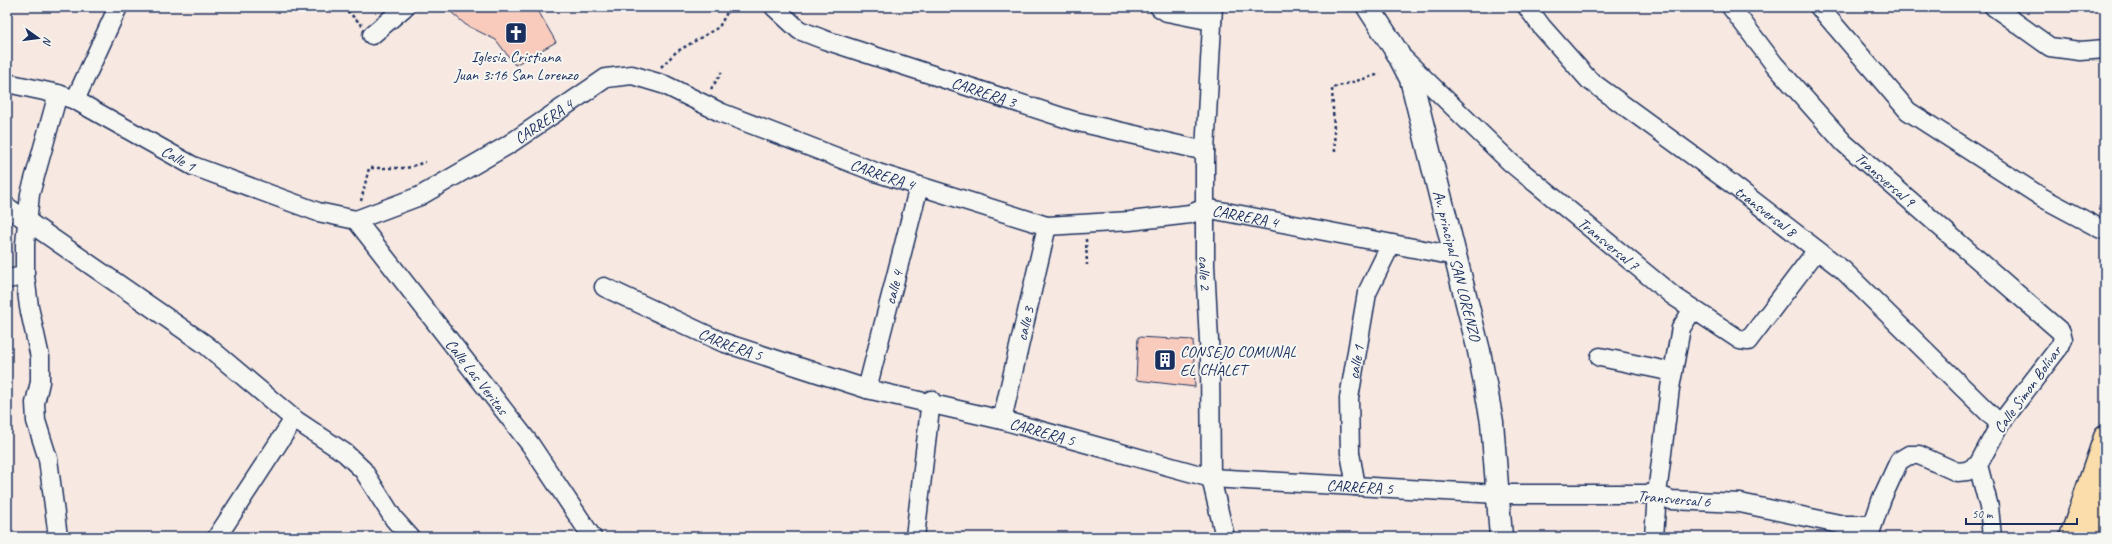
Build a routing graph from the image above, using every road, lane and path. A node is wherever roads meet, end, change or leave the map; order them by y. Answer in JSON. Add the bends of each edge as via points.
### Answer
{"nodes":[{"id":1,"x":118,"y":7,"type":"edge"},
{"id":2,"x":343,"y":7,"type":"edge"},
{"id":3,"x":405,"y":7,"type":"edge"},
{"id":4,"x":730,"y":7,"type":"edge"},
{"id":5,"x":774,"y":7,"type":"edge"},
{"id":6,"x":1159,"y":7,"type":"edge"},
{"id":7,"x":1368,"y":7,"type":"edge"},
{"id":8,"x":1527,"y":7,"type":"edge"},
{"id":9,"x":1731,"y":7,"type":"edge"},
{"id":10,"x":1819,"y":7,"type":"edge"},
{"id":11,"x":1994,"y":7,"type":"edge"},
{"id":12,"x":1212,"y":14,"type":"edge"},
{"id":13,"x":372,"y":35,"type":"joint"},
{"id":14,"x":2105,"y":49,"type":"edge"},
{"id":15,"x":1397,"y":52,"type":"junction"},
{"id":16,"x":722,"y":72,"type":"dead end"},
{"id":17,"x":1380,"y":74,"type":"dead end"},
{"id":18,"x":648,"y":80,"type":"junction"},
{"id":19,"x":7,"y":83,"type":"edge"},
{"id":20,"x":58,"y":94,"type":"junction"},
{"id":21,"x":76,"y":100,"type":"junction"},
{"id":22,"x":702,"y":103,"type":"junction"},
{"id":23,"x":1205,"y":151,"type":"junction"},
{"id":24,"x":1335,"y":152,"type":"dead end"},
{"id":25,"x":425,"y":162,"type":"dead end"},
{"id":26,"x":919,"y":186,"type":"junction"},
{"id":27,"x":7,"y":207,"type":"edge"},
{"id":28,"x":1204,"y":208,"type":"junction"},
{"id":29,"x":356,"y":220,"type":"junction"},
{"id":30,"x":1085,"y":224,"type":"junction"},
{"id":31,"x":1047,"y":226,"type":"junction"},
{"id":32,"x":2101,"y":229,"type":"dead end"},
{"id":33,"x":1391,"y":244,"type":"junction"},
{"id":34,"x":1817,"y":250,"type":"junction"},
{"id":35,"x":1455,"y":256,"type":"junction"},
{"id":36,"x":1087,"y":265,"type":"dead end"},
{"id":37,"x":25,"y":276,"type":"junction"},
{"id":38,"x":7,"y":279,"type":"edge"},
{"id":39,"x":604,"y":288,"type":"dead end"},
{"id":40,"x":1693,"y":309,"type":"junction"},
{"id":41,"x":2061,"y":332,"type":"joint"},
{"id":42,"x":1600,"y":357,"type":"dead end"},
{"id":43,"x":1673,"y":372,"type":"junction"},
{"id":44,"x":867,"y":389,"type":"junction"},
{"id":45,"x":931,"y":400,"type":"dead end"},
{"id":46,"x":294,"y":419,"type":"junction"},
{"id":47,"x":1002,"y":420,"type":"junction"},
{"id":48,"x":2000,"y":424,"type":"junction"},
{"id":49,"x":2105,"y":437,"type":"edge"},
{"id":50,"x":1978,"y":465,"type":"junction"},
{"id":51,"x":1211,"y":478,"type":"junction"},
{"id":52,"x":1356,"y":486,"type":"junction"},
{"id":53,"x":1498,"y":494,"type":"junction"},
{"id":54,"x":1657,"y":494,"type":"junction"},
{"id":55,"x":2105,"y":500,"type":"edge"},
{"id":56,"x":1870,"y":531,"type":"edge"},
{"id":57,"x":58,"y":537,"type":"edge"},
{"id":58,"x":217,"y":537,"type":"edge"},
{"id":59,"x":410,"y":537,"type":"edge"},
{"id":60,"x":592,"y":537,"type":"edge"},
{"id":61,"x":915,"y":537,"type":"edge"},
{"id":62,"x":1225,"y":537,"type":"edge"},
{"id":63,"x":1501,"y":537,"type":"edge"},
{"id":64,"x":1654,"y":537,"type":"edge"},
{"id":65,"x":1992,"y":537,"type":"edge"},
{"id":66,"x":2071,"y":537,"type":"edge"},
{"id":67,"x":2092,"y":537,"type":"edge"}],
"edges":[{"from":1,"to":21,"type":"street"},
{"from":2,"to":13,"type":"path"},
{"from":3,"to":13,"type":"street"},
{"from":4,"to":18,"type":"path","via":[[719,27],[676,52]]},
{"from":5,"to":23,"type":"street","name":"CARRERA 3","via":[[799,30],[825,40],[1074,121]]},
{"from":6,"to":12,"type":"street","via":[[1167,12]]},
{"from":7,"to":15,"type":"main road","name":"Av. principal SAN LORENZO"},
{"from":8,"to":34,"type":"street","name":"transversal 8","via":[[1589,80]]},
{"from":9,"to":41,"type":"street","name":"Transversal 9","via":[[1774,64],[1844,143]]},
{"from":10,"to":32,"type":"street","via":[[1908,111],[2043,198]]},
{"from":11,"to":14,"type":"street","via":[[2050,47],[2080,51]]},
{"from":12,"to":23,"type":"street","name":"calle 2"},
{"from":15,"to":35,"type":"main road","name":"Av. principal SAN LORENZO","via":[[1411,80]]},
{"from":15,"to":40,"type":"street","name":"Transversal 7","via":[[1510,162],[1672,295]]},
{"from":16,"to":22,"type":"path"},
{"from":17,"to":24,"type":"path","via":[[1332,88]]},
{"from":18,"to":22,"type":"street","name":"CARRERA 4","via":[[665,84]]},
{"from":18,"to":29,"type":"street","name":"CARRERA 4","via":[[632,75],[606,78],[508,145],[420,196]]},
{"from":19,"to":20,"type":"street","name":"Calle 1"},
{"from":20,"to":21,"type":"street","name":"Calle 1"},
{"from":20,"to":37,"type":"street","via":[[30,194]]},
{"from":21,"to":29,"type":"street","name":"Calle 1","via":[[193,166],[318,212]]},
{"from":22,"to":26,"type":"street","name":"CARRERA 4","via":[[878,174]]},
{"from":23,"to":28,"type":"street","name":"calle 2"},
{"from":25,"to":29,"type":"path","via":[[407,168],[370,168]]},
{"from":26,"to":31,"type":"street","name":"CARRERA 4"},
{"from":26,"to":44,"type":"street","name":"calle 4"},
{"from":27,"to":46,"type":"street","via":[[206,345]]},
{"from":28,"to":30,"type":"street","name":"CARRERA 4","via":[[1190,214]]},
{"from":28,"to":33,"type":"street","name":"CARRERA 4"},
{"from":28,"to":51,"type":"street","name":"calle 2"},
{"from":29,"to":60,"type":"street","name":"Calle Las Veritas","via":[[530,444]]},
{"from":30,"to":31,"type":"street","name":"CARRERA 4"},
{"from":30,"to":36,"type":"path"},
{"from":31,"to":47,"type":"street","name":"calle 3"},
{"from":33,"to":35,"type":"street","name":"CARRERA 4"},
{"from":33,"to":52,"type":"street","name":"calle 1","via":[[1367,293],[1350,398],[1350,453]]},
{"from":34,"to":40,"type":"street","name":"Transversal 7","via":[[1748,341],[1736,338]]},
{"from":34,"to":48,"type":"street","name":"transversal 8","via":[[1843,270]]},
{"from":35,"to":53,"type":"main road","name":"Av. principal SAN LORENZO","via":[[1492,422]]},
{"from":37,"to":38,"type":"street"},
{"from":37,"to":57,"type":"street","via":[[40,357],[40,382],[35,403],[36,421],[48,459]]},
{"from":39,"to":44,"type":"street","name":"CARRERA 5","via":[[722,342]]},
{"from":40,"to":43,"type":"street","via":[[1681,328]]},
{"from":41,"to":48,"type":"street","name":"Calle Simon Bolívar","via":[[2063,339],[2060,346]]},
{"from":42,"to":43,"type":"street"},
{"from":43,"to":54,"type":"street"},
{"from":44,"to":47,"type":"street","name":"CARRERA 5"},
{"from":45,"to":61,"type":"street"},
{"from":46,"to":58,"type":"street"},
{"from":46,"to":59,"type":"street","via":[[345,453],[363,470],[394,519]]},
{"from":47,"to":51,"type":"street","name":"CARRERA 5"},
{"from":48,"to":50,"type":"street","name":"Calle Simon Bolívar"},
{"from":49,"to":66,"type":"highway"},
{"from":50,"to":56,"type":"street","via":[[1967,471],[1957,472],[1919,455],[1908,455],[1899,461]]},
{"from":50,"to":65,"type":"street","via":[[1989,507]]},
{"from":51,"to":52,"type":"street","name":"CARRERA 5"},
{"from":51,"to":62,"type":"street","name":"calle 2"},
{"from":52,"to":53,"type":"street","name":"CARRERA 5"},
{"from":53,"to":54,"type":"street","name":"Transversal 6"},
{"from":53,"to":63,"type":"main road","name":"Av. principal SAN LORENZO"},
{"from":54,"to":56,"type":"street","name":"Transversal 6","via":[[1671,500],[1740,503]]},
{"from":54,"to":64,"type":"street"},
{"from":55,"to":67,"type":"highway"}]}
